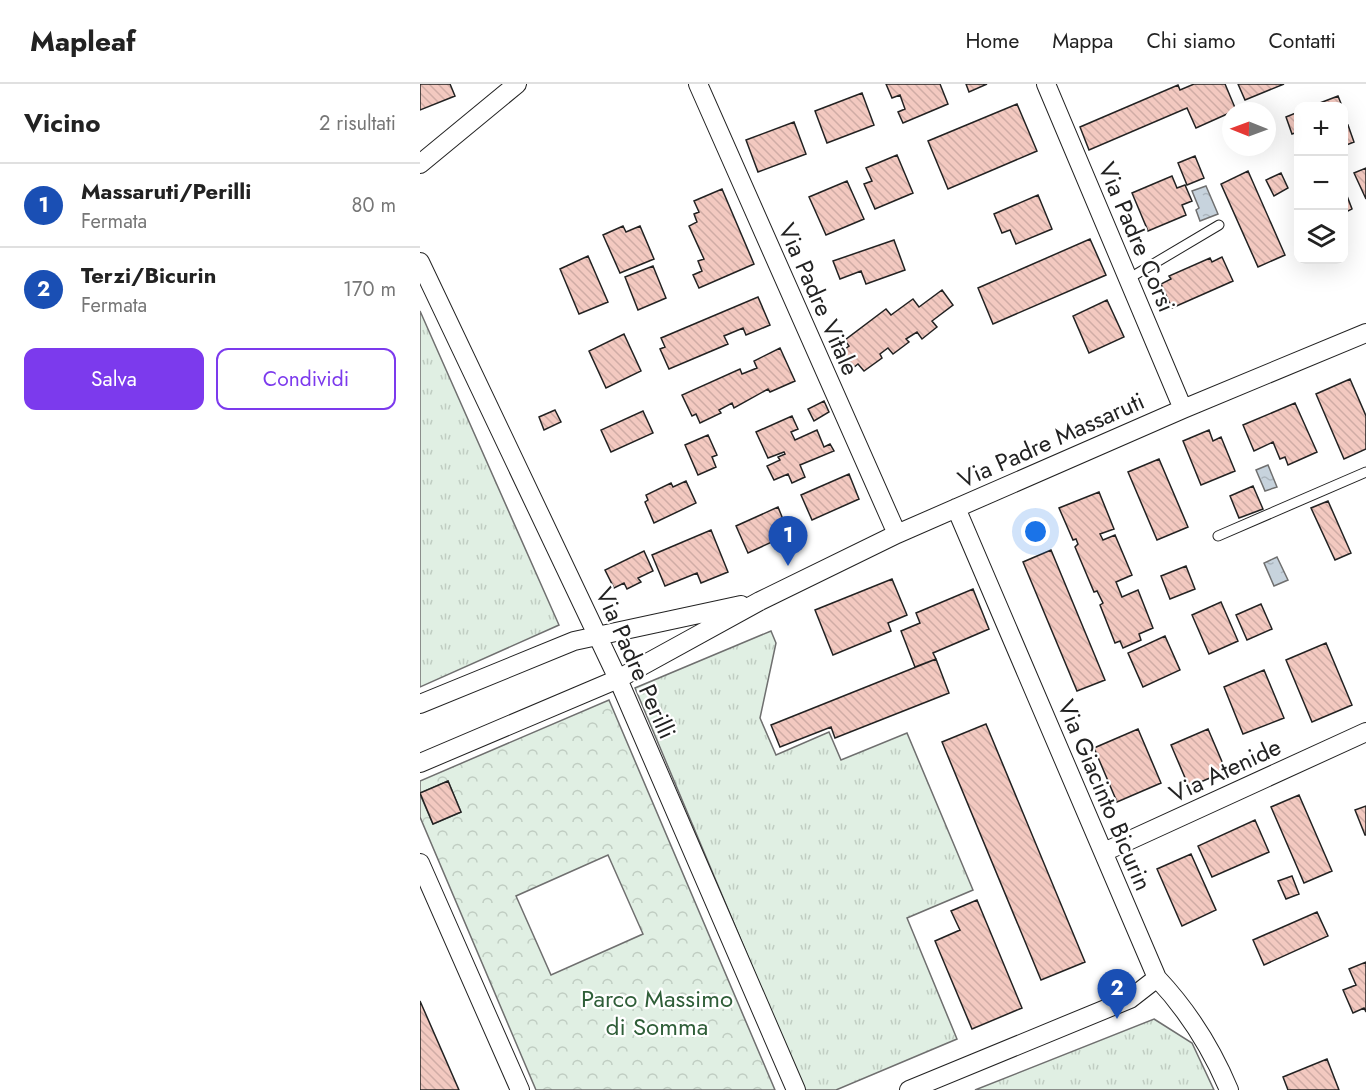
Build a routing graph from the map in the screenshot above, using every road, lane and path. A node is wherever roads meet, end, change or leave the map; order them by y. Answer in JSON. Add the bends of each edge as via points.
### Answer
{"nodes":[{"id":1,"x":517,"y":84,"type":"edge"},
{"id":2,"x":698,"y":84,"type":"edge"},
{"id":3,"x":1046,"y":84,"type":"edge"},
{"id":4,"x":420,"y":164,"type":"edge"},
{"id":5,"x":1220,"y":225,"type":"dead end"},
{"id":6,"x":420,"y":262,"type":"edge"},
{"id":7,"x":1128,"y":279,"type":"junction"},
{"id":8,"x":1366,"y":333,"type":"edge"},
{"id":9,"x":1183,"y":409,"type":"junction"},
{"id":10,"x":1366,"y":472,"type":"edge"},
{"id":11,"x":956,"y":508,"type":"junction"},
{"id":12,"x":897,"y":534,"type":"junction"},
{"id":13,"x":1218,"y":536,"type":"dead end"},
{"id":14,"x":760,"y":601,"type":"junction"},
{"id":15,"x":597,"y":635,"type":"junction"},
{"id":16,"x":618,"y":679,"type":"junction"},
{"id":17,"x":420,"y":704,"type":"edge"},
{"id":18,"x":1366,"y":732,"type":"edge"},
{"id":19,"x":420,"y":763,"type":"edge"},
{"id":20,"x":1104,"y":852,"type":"junction"},
{"id":21,"x":420,"y":863,"type":"edge"},
{"id":22,"x":1156,"y":978,"type":"junction"},
{"id":23,"x":520,"y":1090,"type":"edge"},
{"id":24,"x":796,"y":1090,"type":"edge"},
{"id":25,"x":909,"y":1090,"type":"edge"},
{"id":26,"x":1229,"y":1090,"type":"edge"}],
"edges":[{"from":1,"to":4,"type":"street"},
{"from":2,"to":12,"type":"street","name":"Via Padre Vitale"},
{"from":3,"to":7,"type":"street","name":"Via Padre Corsi"},
{"from":5,"to":7,"type":"lane"},
{"from":6,"to":15,"type":"street","name":"Via Padre Perilli"},
{"from":7,"to":9,"type":"street","name":"Via Padre Corsi"},
{"from":8,"to":9,"type":"street","name":"Via Padre Massaruti"},
{"from":9,"to":11,"type":"street","name":"Via Padre Massaruti"},
{"from":10,"to":13,"type":"lane"},
{"from":11,"to":12,"type":"street","name":"Via Padre Massaruti"},
{"from":11,"to":20,"type":"street","name":"Via Giacinto Bicurin"},
{"from":12,"to":14,"type":"street","name":"Via Padre Massaruti"},
{"from":14,"to":15,"type":"street","name":"Via Padre Massaruti"},
{"from":14,"to":16,"type":"street","name":"Via Padre Massaruti"},
{"from":15,"to":16,"type":"street","name":"Via Padre Perilli"},
{"from":15,"to":17,"type":"street","name":"Via Padre Massaruti","via":[[537,654]]},
{"from":16,"to":19,"type":"street","name":"Via Padre Massaruti"},
{"from":16,"to":24,"type":"street","name":"Via Padre Perilli"},
{"from":18,"to":20,"type":"street","name":"Via Atenide"},
{"from":20,"to":22,"type":"street","name":"Via Giacinto Bicurin"},
{"from":21,"to":23,"type":"street"},
{"from":22,"to":25,"type":"street","via":[[1130,999]]},
{"from":22,"to":26,"type":"street","name":"Via Giacinto Bicurin","via":[[1201,1033]]}]}
